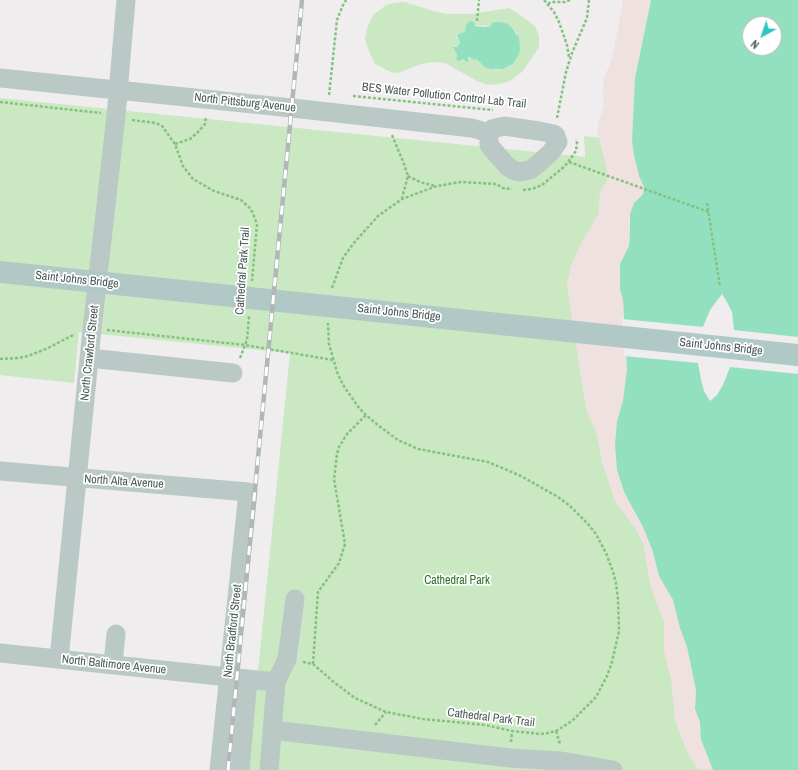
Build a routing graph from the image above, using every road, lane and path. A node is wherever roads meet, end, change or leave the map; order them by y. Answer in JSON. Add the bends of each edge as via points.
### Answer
{"nodes":[{"id":1,"x":126,"y":0,"type":"edge"},
{"id":2,"x":346,"y":0,"type":"edge"},
{"id":3,"x":479,"y":0,"type":"edge"},
{"id":4,"x":544,"y":0,"type":"edge"},
{"id":5,"x":570,"y":0,"type":"edge"},
{"id":6,"x":589,"y":0,"type":"edge"},
{"id":7,"x":548,"y":4,"type":"junction"},
{"id":8,"x":477,"y":21,"type":"dead end"},
{"id":9,"x":570,"y":60,"type":"junction"},
{"id":10,"x":0,"y":78,"type":"edge"},
{"id":11,"x":118,"y":90,"type":"junction"},
{"id":12,"x":337,"y":94,"type":"dead end"},
{"id":13,"x":352,"y":96,"type":"dead end"},
{"id":14,"x":0,"y":102,"type":"edge"},
{"id":15,"x":328,"y":103,"type":"junction"},
{"id":16,"x":207,"y":108,"type":"junction"},
{"id":17,"x":494,"y":110,"type":"dead end"},
{"id":18,"x":102,"y":113,"type":"dead end"},
{"id":19,"x":131,"y":115,"type":"dead end"},
{"id":20,"x":199,"y":116,"type":"dead end"},
{"id":21,"x":556,"y":122,"type":"dead end"},
{"id":22,"x":392,"y":127,"type":"junction"},
{"id":23,"x":488,"y":133,"type":"dead end"},
{"id":24,"x":400,"y":136,"type":"dead end"},
{"id":25,"x":175,"y":144,"type":"junction"},
{"id":26,"x":569,"y":162,"type":"dead end"},
{"id":27,"x":408,"y":176,"type":"junction"},
{"id":28,"x":497,"y":184,"type":"dead end"},
{"id":29,"x":437,"y":186,"type":"junction"},
{"id":30,"x":402,"y":199,"type":"junction"},
{"id":31,"x":707,"y":203,"type":"dead end"},
{"id":32,"x":709,"y":212,"type":"junction"},
{"id":33,"x":0,"y":272,"type":"edge"},
{"id":34,"x":251,"y":287,"type":"dead end"},
{"id":35,"x":720,"y":287,"type":"dead end"},
{"id":36,"x":332,"y":289,"type":"dead end"},
{"id":37,"x":249,"y":310,"type":"dead end"},
{"id":38,"x":328,"y":319,"type":"dead end"},
{"id":39,"x":105,"y":330,"type":"dead end"},
{"id":40,"x":78,"y":333,"type":"dead end"},
{"id":41,"x":245,"y":345,"type":"junction"},
{"id":42,"x":798,"y":355,"type":"edge"},
{"id":43,"x":89,"y":358,"type":"junction"},
{"id":44,"x":0,"y":359,"type":"edge"},
{"id":45,"x":333,"y":360,"type":"junction"},
{"id":46,"x":234,"y":373,"type":"joint"},
{"id":47,"x":366,"y":415,"type":"junction"},
{"id":48,"x":0,"y":471,"type":"edge"},
{"id":49,"x":77,"y":478,"type":"junction"},
{"id":50,"x":248,"y":492,"type":"joint"},
{"id":51,"x":295,"y":599,"type":"dead end"},
{"id":52,"x":116,"y":634,"type":"dead end"},
{"id":53,"x":0,"y":653,"type":"edge"},
{"id":54,"x":59,"y":659,"type":"junction"},
{"id":55,"x":113,"y":664,"type":"junction"},
{"id":56,"x":229,"y":677,"type":"junction"},
{"id":57,"x":248,"y":679,"type":"junction"},
{"id":58,"x":276,"y":682,"type":"junction"},
{"id":59,"x":272,"y":730,"type":"junction"},
{"id":60,"x":219,"y":770,"type":"edge"},
{"id":61,"x":240,"y":770,"type":"edge"},
{"id":62,"x":269,"y":770,"type":"edge"},
{"id":63,"x":613,"y":770,"type":"edge"}],
"edges":[{"from":1,"to":11,"type":"street","name":"North Crawford Street"},
{"from":2,"to":15,"type":"path","via":[[337,20]]},
{"from":3,"to":8,"type":"path"},
{"from":4,"to":7,"type":"path"},
{"from":5,"to":7,"type":"path"},
{"from":6,"to":9,"type":"path","via":[[587,18]]},
{"from":7,"to":9,"type":"path","via":[[562,28]]},
{"from":9,"to":21,"type":"path"},
{"from":10,"to":11,"type":"street","name":"North Pittsburg Avenue"},
{"from":11,"to":16,"type":"street","name":"North Pittsburg Avenue"},
{"from":11,"to":43,"type":"street","name":"North Crawford Street"},
{"from":12,"to":15,"type":"path"},
{"from":13,"to":17,"type":"path","name":"BES Water Pollution Control Lab Trail"},
{"from":14,"to":18,"type":"path"},
{"from":15,"to":16,"type":"street","name":"North Pittsburg Avenue"},
{"from":15,"to":22,"type":"street","name":"North Pittsburg Avenue"},
{"from":16,"to":20,"type":"path"},
{"from":16,"to":25,"type":"path","via":[[205,124],[198,132],[190,139]]},
{"from":19,"to":25,"type":"path","name":"Cathedral Park Trail","via":[[131,120],[162,126]]},
{"from":22,"to":23,"type":"street","name":"North Pittsburg Avenue","via":[[472,128]]},
{"from":22,"to":24,"type":"path"},
{"from":22,"to":27,"type":"path"},
{"from":25,"to":34,"type":"path","name":"Cathedral Park Trail","via":[[182,166],[193,179],[214,191],[246,203],[254,216],[257,224]]},
{"from":26,"to":32,"type":"path"},
{"from":27,"to":29,"type":"path"},
{"from":27,"to":30,"type":"path"},
{"from":28,"to":29,"type":"path","via":[[461,182]]},
{"from":29,"to":30,"type":"path"},
{"from":30,"to":36,"type":"path","via":[[378,216],[352,244],[341,262]]},
{"from":31,"to":32,"type":"path"},
{"from":32,"to":35,"type":"path"},
{"from":33,"to":42,"type":"main road","name":"Saint Johns Bridge"},
{"from":37,"to":41,"type":"path","name":"Cathedral Park Trail"},
{"from":38,"to":45,"type":"path","name":"Cathedral Park Trail","via":[[329,344]]},
{"from":39,"to":41,"type":"path"},
{"from":40,"to":44,"type":"path","via":[[28,356]]},
{"from":41,"to":45,"type":"path"},
{"from":41,"to":46,"type":"path","name":"Cathedral Park Trail"},
{"from":43,"to":46,"type":"street"},
{"from":43,"to":49,"type":"street","name":"North Crawford Street"},
{"from":45,"to":47,"type":"path","name":"Cathedral Park Trail","via":[[343,385]]},
{"from":47,"to":47,"type":"path","name":"Cathedral Park Trail","via":[[347,434],[337,454],[334,480],[345,544],[339,563],[318,592],[313,664],[355,698],[386,712],[540,734],[565,727],[596,697],[612,662],[619,631],[616,583],[610,561],[596,534],[570,506],[543,487],[488,462],[418,449],[390,434]]},
{"from":48,"to":49,"type":"street","name":"North Alta Avenue"},
{"from":49,"to":50,"type":"street","name":"North Alta Avenue"},
{"from":49,"to":54,"type":"street","name":"North Crawford Street"},
{"from":50,"to":56,"type":"street","name":"North Bradford Street"},
{"from":51,"to":58,"type":"street","via":[[287,659]]},
{"from":52,"to":55,"type":"street"},
{"from":53,"to":54,"type":"street","name":"North Baltimore Avenue"},
{"from":54,"to":55,"type":"street","name":"North Baltimore Avenue"},
{"from":55,"to":56,"type":"street","name":"North Baltimore Avenue"},
{"from":56,"to":57,"type":"street","name":"North Baltimore Avenue"},
{"from":56,"to":60,"type":"street","name":"North Bradford Street"},
{"from":57,"to":58,"type":"street","name":"North Baltimore Avenue"},
{"from":57,"to":61,"type":"street"},
{"from":58,"to":59,"type":"street"},
{"from":59,"to":62,"type":"street"},
{"from":59,"to":63,"type":"street","via":[[510,758],[562,761]]}]}
